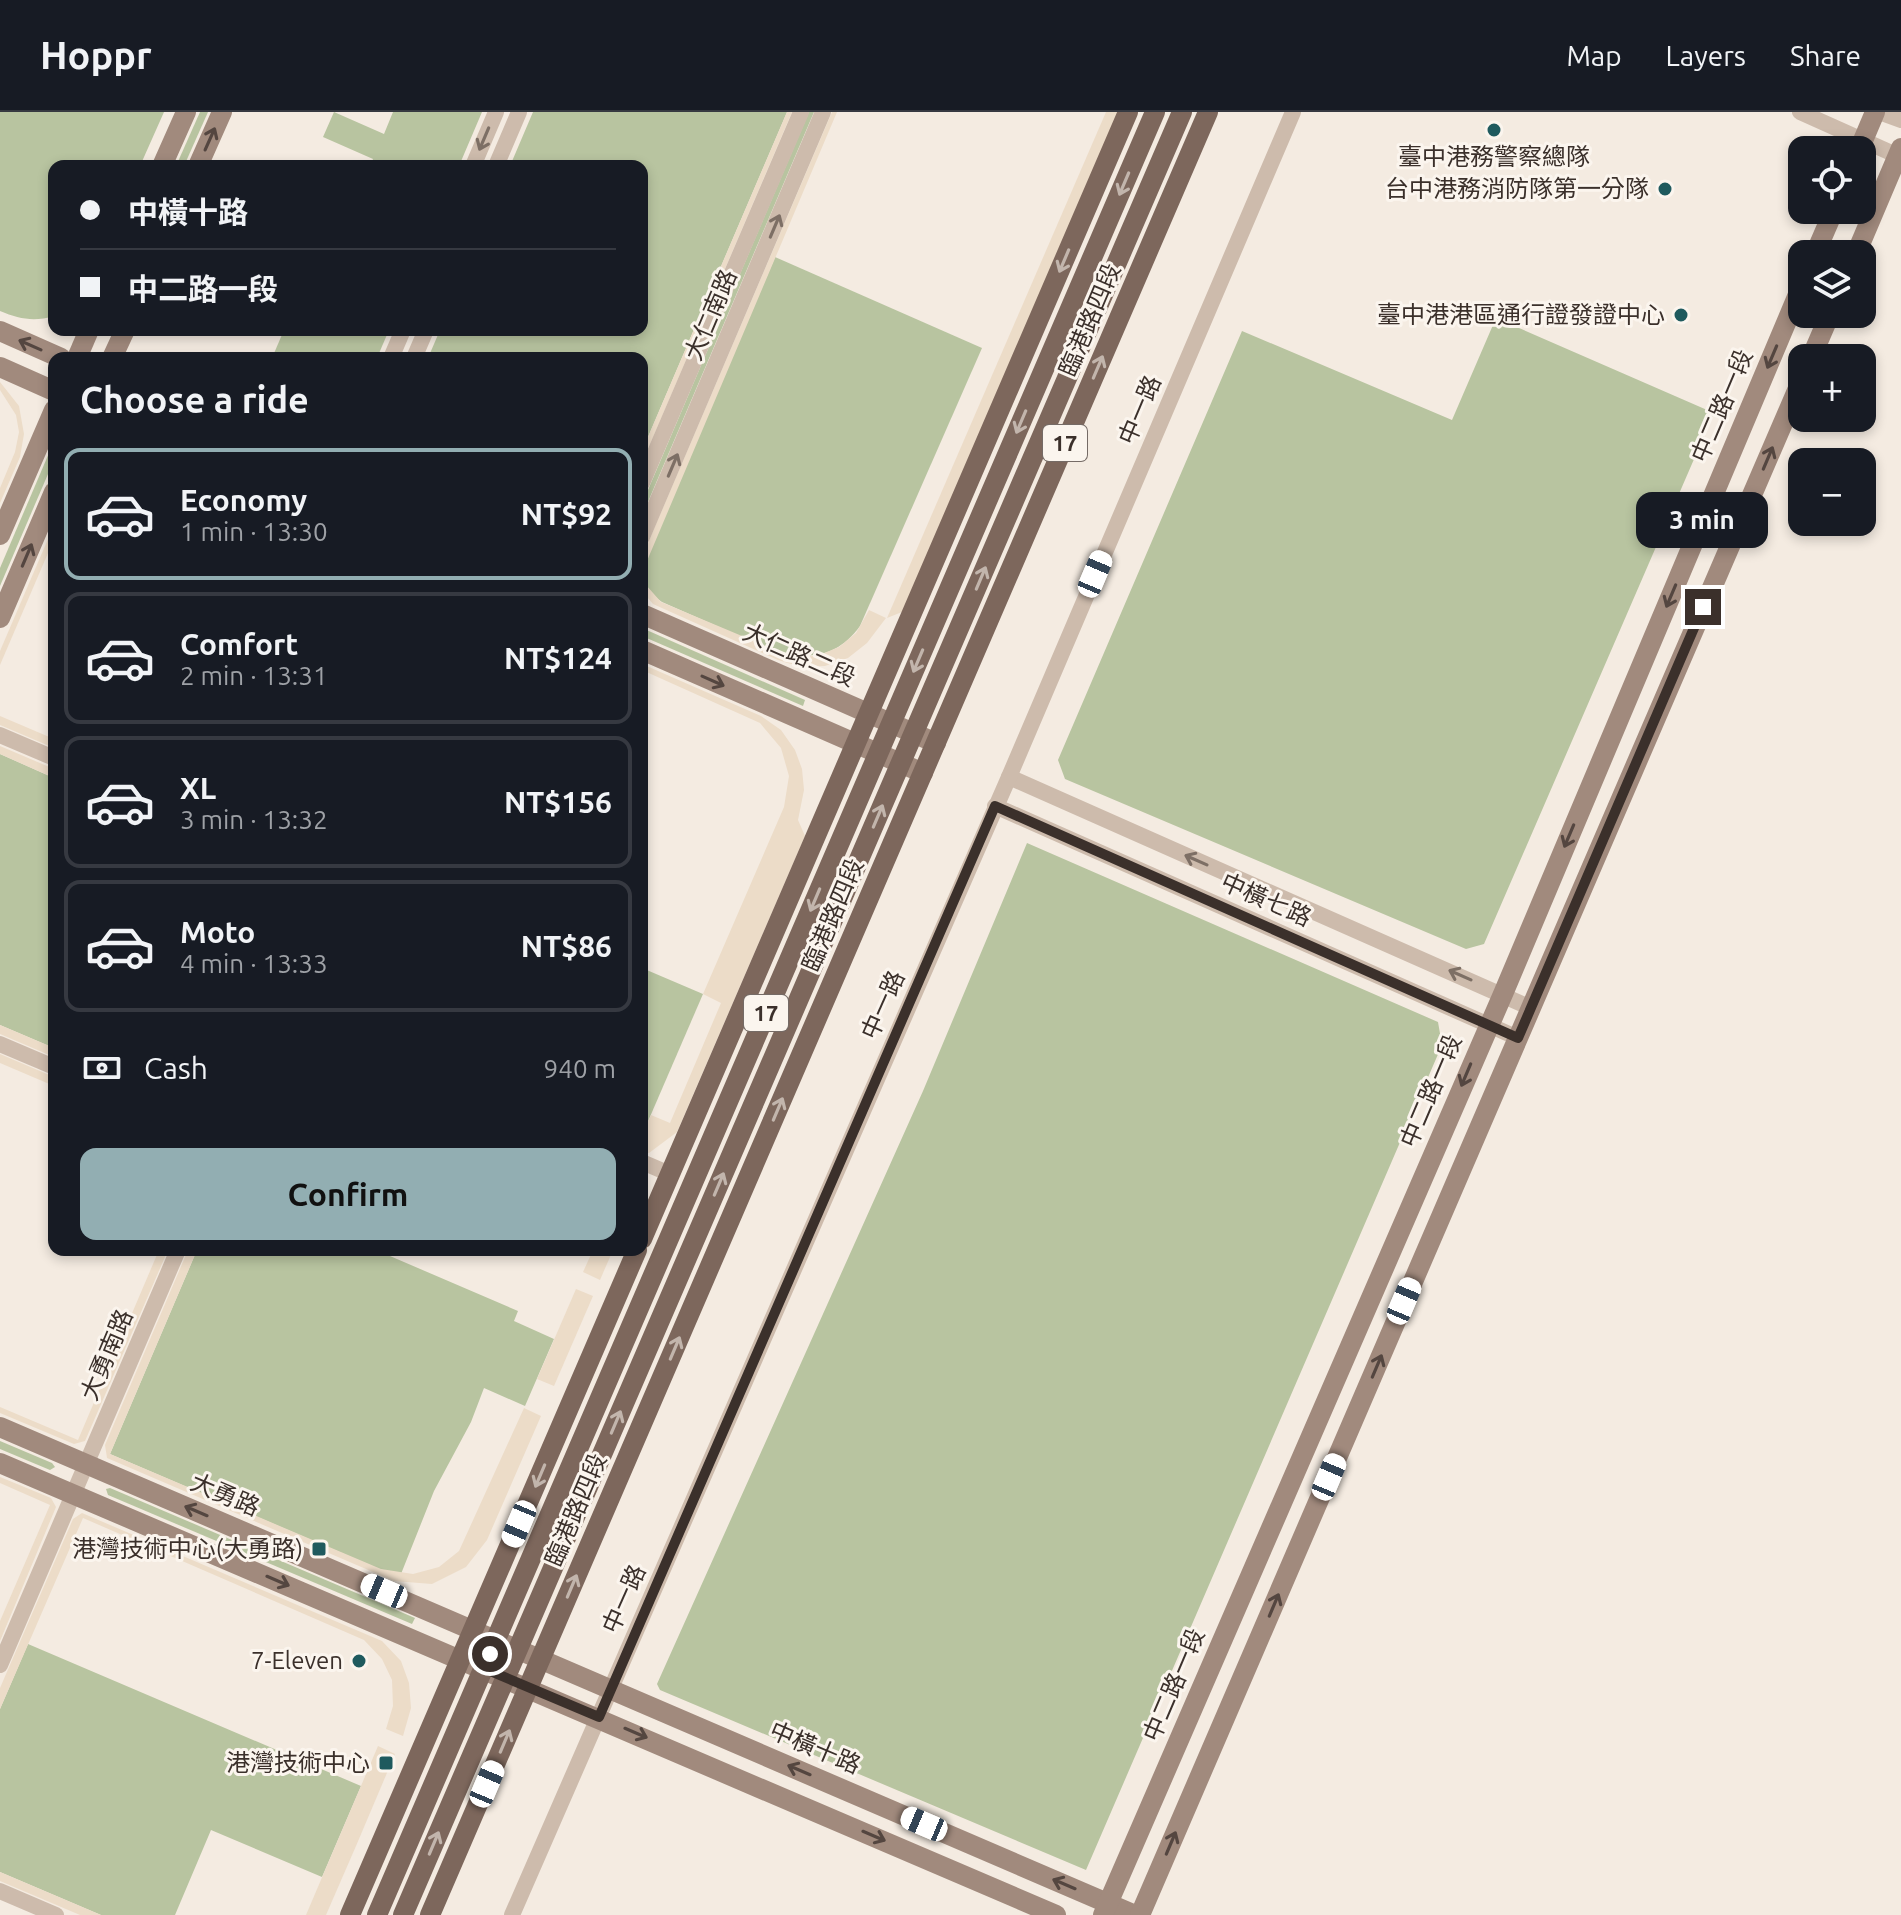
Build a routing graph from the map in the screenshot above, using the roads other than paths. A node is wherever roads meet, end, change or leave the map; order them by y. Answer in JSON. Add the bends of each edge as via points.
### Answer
{"nodes":[{"id":1,"x":186,"y":112,"type":"edge"},
{"id":2,"x":222,"y":112,"type":"edge"},
{"id":3,"x":496,"y":112,"type":"edge"},
{"id":4,"x":519,"y":112,"type":"edge"},
{"id":5,"x":801,"y":112,"type":"edge"},
{"id":6,"x":823,"y":112,"type":"edge"},
{"id":7,"x":1128,"y":112,"type":"edge"},
{"id":8,"x":1155,"y":112,"type":"edge"},
{"id":9,"x":1182,"y":112,"type":"edge"},
{"id":10,"x":1208,"y":112,"type":"edge"},
{"id":11,"x":1293,"y":112,"type":"edge"},
{"id":12,"x":1800,"y":112,"type":"edge"},
{"id":13,"x":1877,"y":112,"type":"edge"},
{"id":14,"x":1901,"y":120,"type":"edge"},
{"id":15,"x":1843,"y":136,"type":"edge"},
{"id":16,"x":1866,"y":136,"type":"edge"},
{"id":17,"x":1876,"y":148,"type":"edge"},
{"id":18,"x":1899,"y":152,"type":"edge"},
{"id":19,"x":165,"y":160,"type":"edge"},
{"id":20,"x":201,"y":160,"type":"edge"},
{"id":21,"x":476,"y":160,"type":"edge"},
{"id":22,"x":499,"y":160,"type":"edge"},
{"id":23,"x":1862,"y":240,"type":"edge"},
{"id":24,"x":1788,"y":318,"type":"edge"},
{"id":25,"x":0,"y":331,"type":"edge"},
{"id":26,"x":48,"y":352,"type":"edge"},
{"id":27,"x":0,"y":367,"type":"edge"},
{"id":28,"x":48,"y":388,"type":"edge"},
{"id":29,"x":1788,"y":411,"type":"edge"},
{"id":30,"x":48,"y":424,"type":"edge"},
{"id":31,"x":648,"y":469,"type":"edge"},
{"id":32,"x":48,"y":506,"type":"edge"},
{"id":33,"x":648,"y":523,"type":"edge"},
{"id":34,"x":0,"y":535,"type":"edge"},
{"id":35,"x":648,"y":617,"type":"edge"},
{"id":36,"x":0,"y":618,"type":"edge"},
{"id":37,"x":648,"y":653,"type":"edge"},
{"id":38,"x":869,"y":714,"type":"junction"},
{"id":39,"x":891,"y":723,"type":"junction"},
{"id":40,"x":913,"y":733,"type":"junction"},
{"id":41,"x":0,"y":735,"type":"edge"},
{"id":42,"x":936,"y":743,"type":"junction"},
{"id":43,"x":856,"y":744,"type":"junction"},
{"id":44,"x":878,"y":754,"type":"junction"},
{"id":45,"x":48,"y":755,"type":"edge"},
{"id":46,"x":900,"y":763,"type":"junction"},
{"id":47,"x":923,"y":773,"type":"junction"},
{"id":48,"x":1009,"y":777,"type":"junction"},
{"id":49,"x":995,"y":806,"type":"junction"},
{"id":50,"x":1503,"y":994,"type":"junction"},
{"id":51,"x":1531,"y":1008,"type":"junction"},
{"id":52,"x":1488,"y":1025,"type":"junction"},
{"id":53,"x":1518,"y":1038,"type":"junction"},
{"id":54,"x":0,"y":1044,"type":"edge"},
{"id":55,"x":48,"y":1064,"type":"edge"},
{"id":56,"x":648,"y":1165,"type":"edge"},
{"id":57,"x":670,"y":1174,"type":"junction"},
{"id":58,"x":648,"y":1225,"type":"edge"},
{"id":59,"x":175,"y":1256,"type":"edge"},
{"id":60,"x":634,"y":1256,"type":"edge"},
{"id":61,"x":0,"y":1427,"type":"edge"},
{"id":62,"x":0,"y":1463,"type":"edge"},
{"id":63,"x":80,"y":1479,"type":"junction"},
{"id":64,"x":474,"y":1629,"type":"junction"},
{"id":65,"x":496,"y":1639,"type":"junction"},
{"id":66,"x":519,"y":1648,"type":"junction"},
{"id":67,"x":541,"y":1658,"type":"junction"},
{"id":68,"x":461,"y":1659,"type":"junction"},
{"id":69,"x":0,"y":1665,"type":"edge"},
{"id":70,"x":483,"y":1668,"type":"junction"},
{"id":71,"x":506,"y":1678,"type":"junction"},
{"id":72,"x":529,"y":1687,"type":"junction"},
{"id":73,"x":611,"y":1688,"type":"junction"},
{"id":74,"x":599,"y":1717,"type":"junction"},
{"id":75,"x":0,"y":1891,"type":"edge"},
{"id":76,"x":1106,"y":1909,"type":"edge"},
{"id":77,"x":56,"y":1915,"type":"edge"},
{"id":78,"x":350,"y":1915,"type":"edge"},
{"id":79,"x":377,"y":1915,"type":"edge"},
{"id":80,"x":403,"y":1915,"type":"edge"},
{"id":81,"x":430,"y":1915,"type":"edge"},
{"id":82,"x":512,"y":1915,"type":"edge"},
{"id":83,"x":1056,"y":1915,"type":"edge"},
{"id":84,"x":1138,"y":1915,"type":"edge"}],
"edges":[{"from":1,"to":19,"type":"street"},
{"from":20,"to":2,"type":"street","one_way":true},
{"from":3,"to":21,"type":"street","one_way":true},
{"from":4,"to":22,"type":"street"},
{"from":5,"to":31,"type":"street","name":"大仁南路"},
{"from":33,"to":6,"type":"street","name":"大仁南路","one_way":true},
{"from":7,"to":38,"type":"main road","name":"臨港路四段","number":"17","one_way":true},
{"from":8,"to":39,"type":"main road","name":"臨港路四段","number":"17","one_way":true},
{"from":40,"to":9,"type":"main road","name":"臨港路四段","number":"17","one_way":true},
{"from":42,"to":10,"type":"main road","name":"臨港路四段","number":"17","one_way":true},
{"from":11,"to":48,"type":"street","name":"中一路"},
{"from":12,"to":15,"type":"street"},
{"from":13,"to":14,"type":"street"},
{"from":13,"to":16,"type":"street"},
{"from":17,"to":18,"type":"street"},
{"from":18,"to":23,"type":"street"},
{"from":24,"to":50,"type":"street","name":"中二路一段","one_way":true},
{"from":26,"to":25,"type":"street","one_way":true},
{"from":27,"to":28,"type":"street"},
{"from":51,"to":29,"type":"street","one_way":true},
{"from":30,"to":34,"type":"street"},
{"from":36,"to":32,"type":"street","one_way":true},
{"from":35,"to":38,"type":"street","name":"大仁路二段"},
{"from":37,"to":43,"type":"street","one_way":true},
{"from":38,"to":39,"type":"street","name":"大仁路二段"},
{"from":38,"to":43,"type":"main road","name":"臨港路四段","number":"17"},
{"from":39,"to":40,"type":"street","name":"大仁路二段"},
{"from":39,"to":44,"type":"main road","name":"臨港路四段","number":"17"},
{"from":40,"to":42,"type":"street","name":"大仁路二段"},
{"from":40,"to":46,"type":"main road","name":"臨港路四段","number":"17"},
{"from":41,"to":45,"type":"street"},
{"from":42,"to":47,"type":"main road","name":"臨港路四段","number":"17"},
{"from":43,"to":44,"type":"street"},
{"from":43,"to":57,"type":"main road","name":"臨港路四段","number":"17"},
{"from":44,"to":46,"type":"street"},
{"from":44,"to":65,"type":"main road","name":"臨港路四段","number":"17","one_way":true},
{"from":46,"to":47,"type":"street"},
{"from":66,"to":46,"type":"main road","name":"臨港路四段","number":"17","one_way":true},
{"from":67,"to":47,"type":"main road","name":"臨港路四段","number":"17","one_way":true},
{"from":48,"to":49,"type":"street","name":"中一路"},
{"from":50,"to":48,"type":"street","name":"中橫七路","one_way":true},
{"from":49,"to":52,"type":"street","name":"中橫七路"},
{"from":49,"to":73,"type":"street","name":"中一路"},
{"from":50,"to":51,"type":"street","name":"中橫七路"},
{"from":50,"to":52,"type":"street","name":"中二路一段"},
{"from":51,"to":53,"type":"street"},
{"from":52,"to":53,"type":"street","name":"中橫七路"},
{"from":52,"to":76,"type":"street","name":"中二路一段","one_way":true},
{"from":84,"to":53,"type":"street","one_way":true},
{"from":54,"to":55,"type":"street"},
{"from":56,"to":57,"type":"street"},
{"from":57,"to":58,"type":"main road","name":"臨港路四段","number":"17"},
{"from":59,"to":63,"type":"street","name":"大勇南路"},
{"from":60,"to":64,"type":"main road","name":"臨港路四段","one_way":true},
{"from":61,"to":63,"type":"street","name":"大勇路"},
{"from":62,"to":63,"type":"street","name":"大勇路"},
{"from":64,"to":63,"type":"street","name":"大勇路","one_way":true},
{"from":63,"to":68,"type":"street","name":"大勇路","one_way":true},
{"from":63,"to":69,"type":"street","name":"大勇南路"},
{"from":64,"to":65,"type":"street","name":"中橫十路"},
{"from":64,"to":68,"type":"main road","name":"臨港路四段"},
{"from":65,"to":66,"type":"street","name":"中橫十路"},
{"from":65,"to":70,"type":"main road","name":"臨港路四段","number":"17"},
{"from":66,"to":67,"type":"street","name":"中橫十路"},
{"from":66,"to":71,"type":"main road","name":"臨港路四段","number":"17"},
{"from":67,"to":72,"type":"main road","name":"臨港路四段","number":"17"},
{"from":67,"to":73,"type":"street","name":"中橫十路"},
{"from":68,"to":70,"type":"street"},
{"from":68,"to":78,"type":"main road","name":"臨港路四段"},
{"from":70,"to":71,"type":"street"},
{"from":70,"to":79,"type":"main road","name":"臨港路四段","number":"17"},
{"from":71,"to":72,"type":"street"},
{"from":80,"to":71,"type":"main road","name":"臨港路四段","number":"17","one_way":true},
{"from":72,"to":74,"type":"street"},
{"from":81,"to":72,"type":"main road","name":"臨港路四段","number":"17","one_way":true},
{"from":73,"to":74,"type":"street","name":"中一路"},
{"from":76,"to":73,"type":"street","name":"中橫十路","one_way":true},
{"from":74,"to":82,"type":"street","name":"中一路"},
{"from":74,"to":83,"type":"street","one_way":true},
{"from":75,"to":77,"type":"street"},
{"from":76,"to":84,"type":"street","name":"中橫十路"}]}
